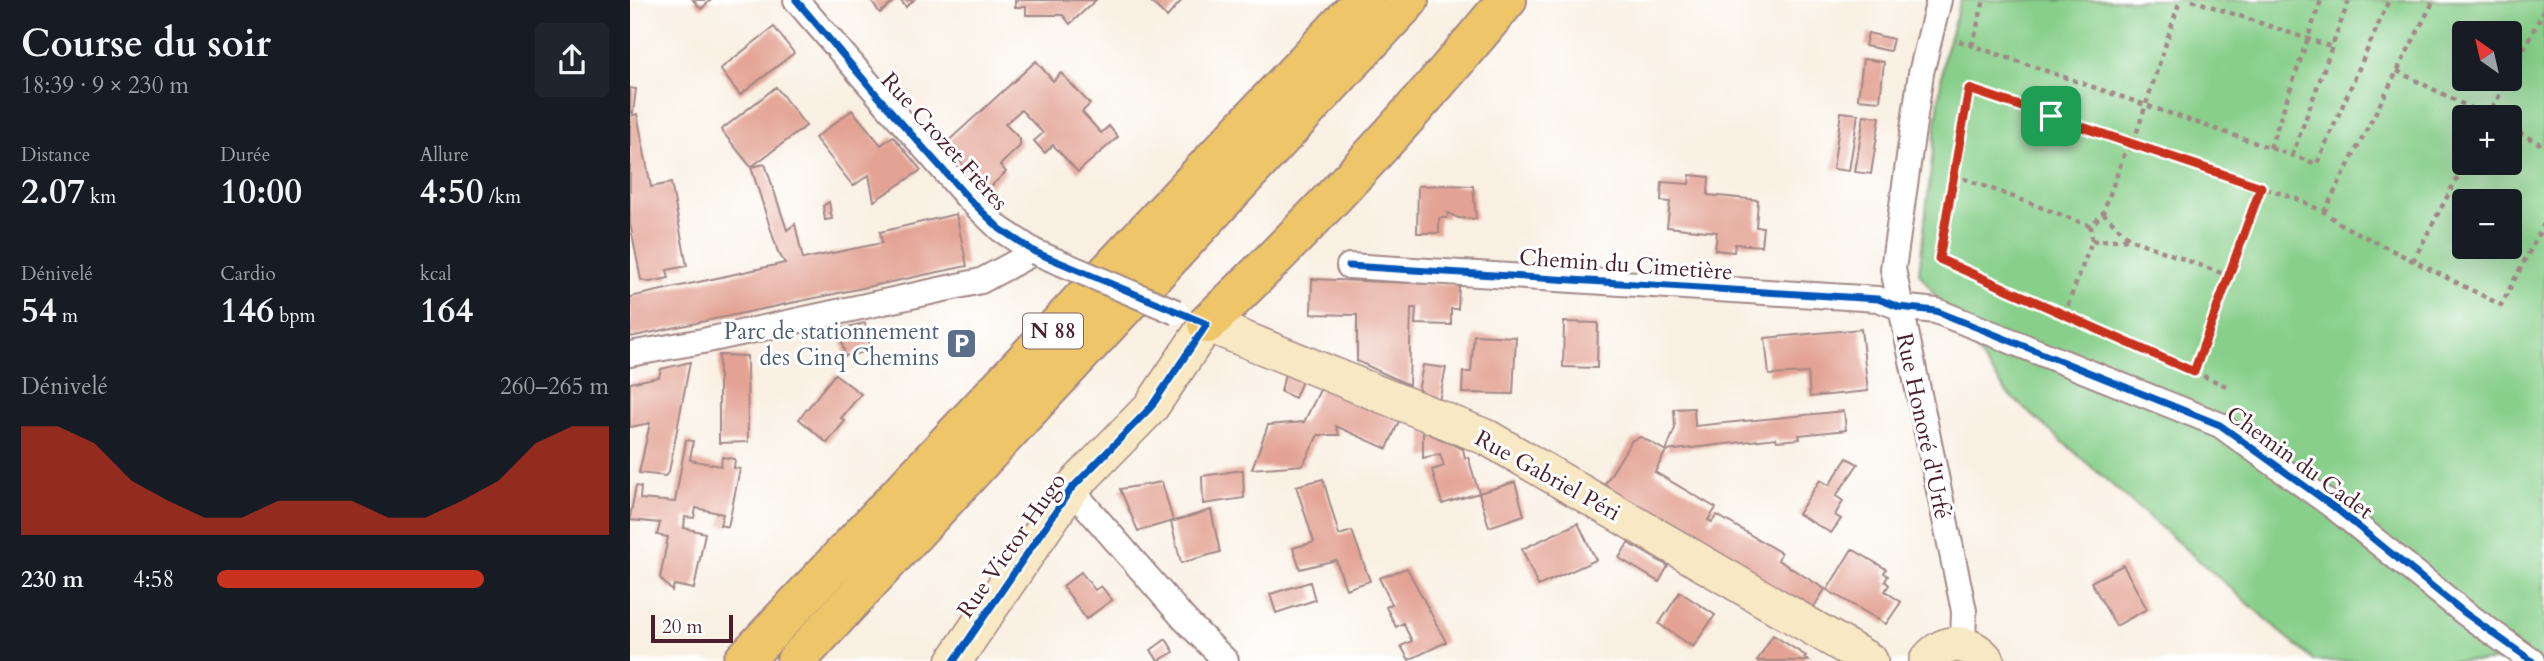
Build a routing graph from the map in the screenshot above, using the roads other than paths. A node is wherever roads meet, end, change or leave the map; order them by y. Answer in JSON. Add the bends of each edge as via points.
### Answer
{"nodes":[{"id":1,"x":796,"y":0,"type":"edge"},
{"id":2,"x":1363,"y":0,"type":"edge"},
{"id":3,"x":1409,"y":0,"type":"edge"},
{"id":4,"x":1507,"y":0,"type":"edge"},
{"id":5,"x":1938,"y":0,"type":"edge"},
{"id":6,"x":1035,"y":252,"type":"junction"},
{"id":7,"x":1349,"y":267,"type":"dead end"},
{"id":8,"x":1899,"y":307,"type":"junction"},
{"id":9,"x":1192,"y":318,"type":"junction"},
{"id":10,"x":630,"y":354,"type":"edge"},
{"id":11,"x":1071,"y":489,"type":"junction"},
{"id":12,"x":1975,"y":653,"type":"edge"},
{"id":13,"x":743,"y":661,"type":"edge"},
{"id":14,"x":796,"y":661,"type":"edge"},
{"id":15,"x":954,"y":661,"type":"edge"},
{"id":16,"x":1226,"y":661,"type":"edge"},
{"id":17,"x":1870,"y":661,"type":"edge"},
{"id":18,"x":1927,"y":661,"type":"edge"},
{"id":19,"x":2532,"y":661,"type":"edge"}],
"edges":[{"from":1,"to":6,"type":"street","name":"Rue Crozet Frères","via":[[968,198],[1000,229]]},
{"from":2,"to":13,"type":"highway","number":"N 88"},
{"from":3,"to":14,"type":"highway","number":"N 88"},
{"from":4,"to":9,"type":"highway","via":[[1276,258]]},
{"from":5,"to":8,"type":"street","name":"Rue Honoré d'Urfé","via":[[1921,72],[1893,269]]},
{"from":6,"to":9,"type":"street","name":"Rue Crozet Frères","bridge":true},
{"from":6,"to":10,"type":"street","via":[[981,281]]},
{"from":7,"to":8,"type":"street","name":"Chemin du Cimetière","via":[[1878,299]]},
{"from":8,"to":12,"type":"street","name":"Rue Honoré d'Urfé"},
{"from":8,"to":19,"type":"street","name":"Chemin du Cadet","via":[[1936,311],[2220,425]]},
{"from":9,"to":11,"type":"main road","name":"Rue Victor Hugo","via":[[1152,407]]},
{"from":9,"to":17,"type":"main road","name":"Rue Gabriel Péri","via":[[1488,438]]},
{"from":11,"to":15,"type":"main road","name":"Rue Victor Hugo"},
{"from":11,"to":16,"type":"street"},
{"from":12,"to":18,"type":"main road","via":[[1942,647]]}]}
